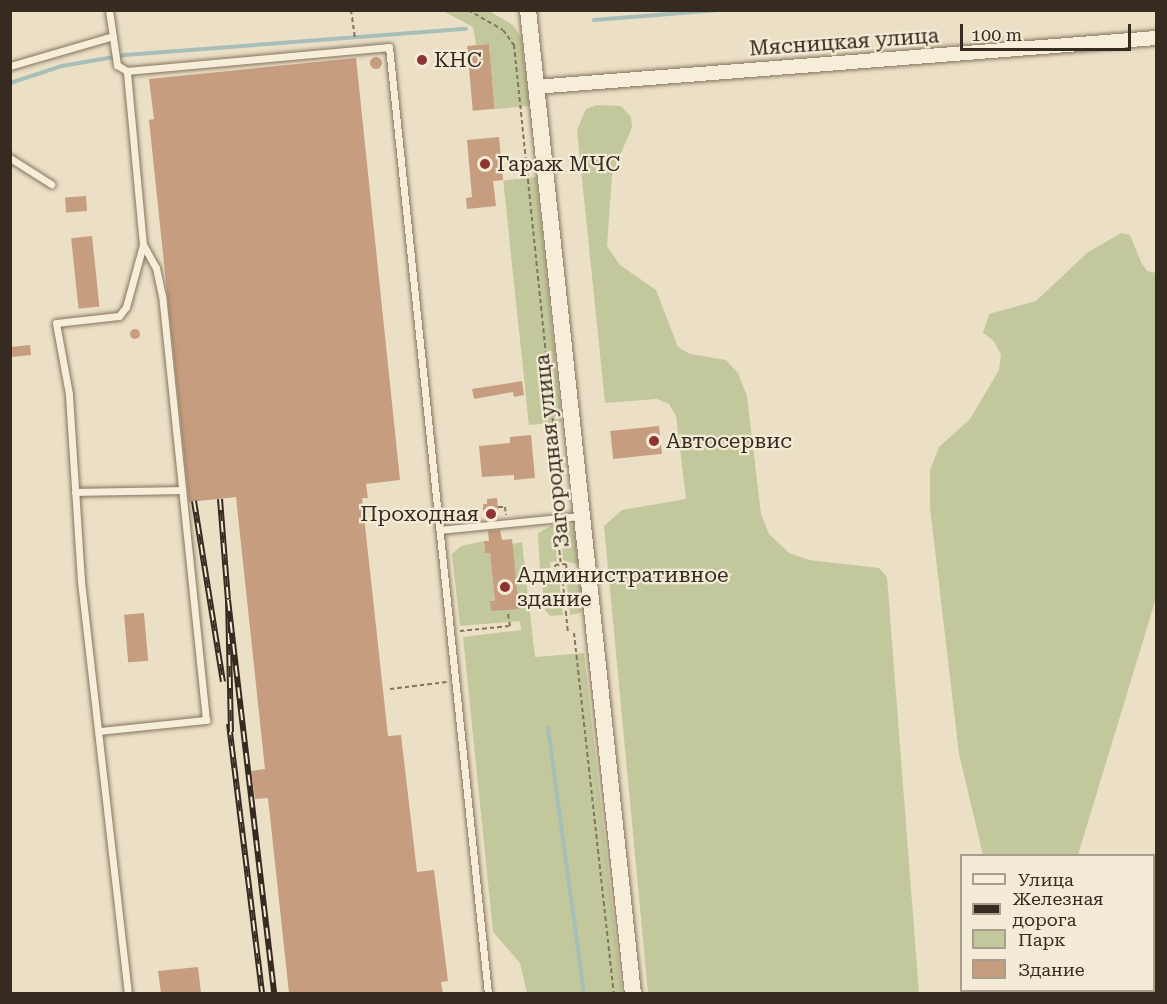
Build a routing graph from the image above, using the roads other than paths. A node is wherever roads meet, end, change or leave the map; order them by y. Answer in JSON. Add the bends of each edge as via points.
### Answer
{"nodes":[{"id":1,"x":109,"y":10,"type":"edge"},
{"id":2,"x":511,"y":10,"type":"edge"},
{"id":3,"x":528,"y":15,"type":"edge"},
{"id":4,"x":113,"y":36,"type":"junction"},
{"id":5,"x":1156,"y":38,"type":"edge"},
{"id":6,"x":10,"y":66,"type":"edge"},
{"id":7,"x":127,"y":71,"type":"junction"},
{"id":8,"x":535,"y":87,"type":"junction"},
{"id":9,"x":10,"y":158,"type":"edge"},
{"id":10,"x":51,"y":184,"type":"dead end"},
{"id":11,"x":143,"y":245,"type":"junction"},
{"id":12,"x":181,"y":490,"type":"junction"},
{"id":13,"x":75,"y":492,"type":"junction"},
{"id":14,"x":581,"y":516,"type":"junction"},
{"id":15,"x":440,"y":530,"type":"junction"},
{"id":16,"x":99,"y":731,"type":"junction"},
{"id":17,"x":128,"y":993,"type":"edge"},
{"id":18,"x":488,"y":993,"type":"edge"},
{"id":19,"x":633,"y":993,"type":"edge"}],
"edges":[{"from":1,"to":4,"type":"lane"},
{"from":2,"to":3,"type":"street"},
{"from":3,"to":8,"type":"street","name":"Загородная улица"},
{"from":4,"to":6,"type":"lane"},
{"from":4,"to":7,"type":"lane","via":[[116,61]]},
{"from":5,"to":8,"type":"street","name":"Мясницкая улица"},
{"from":7,"to":11,"type":"lane"},
{"from":7,"to":15,"type":"lane","via":[[390,47]]},
{"from":8,"to":14,"type":"street","name":"Загородная улица"},
{"from":9,"to":10,"type":"lane"},
{"from":11,"to":12,"type":"lane","via":[[160,280]]},
{"from":11,"to":13,"type":"lane","via":[[126,307],[119,316],[56,323],[69,394]]},
{"from":12,"to":13,"type":"lane"},
{"from":12,"to":16,"type":"lane","via":[[206,720]]},
{"from":13,"to":16,"type":"lane"},
{"from":14,"to":15,"type":"lane"},
{"from":14,"to":19,"type":"street","name":"Загородная улица"},
{"from":15,"to":18,"type":"lane"},
{"from":16,"to":17,"type":"lane"}]}
